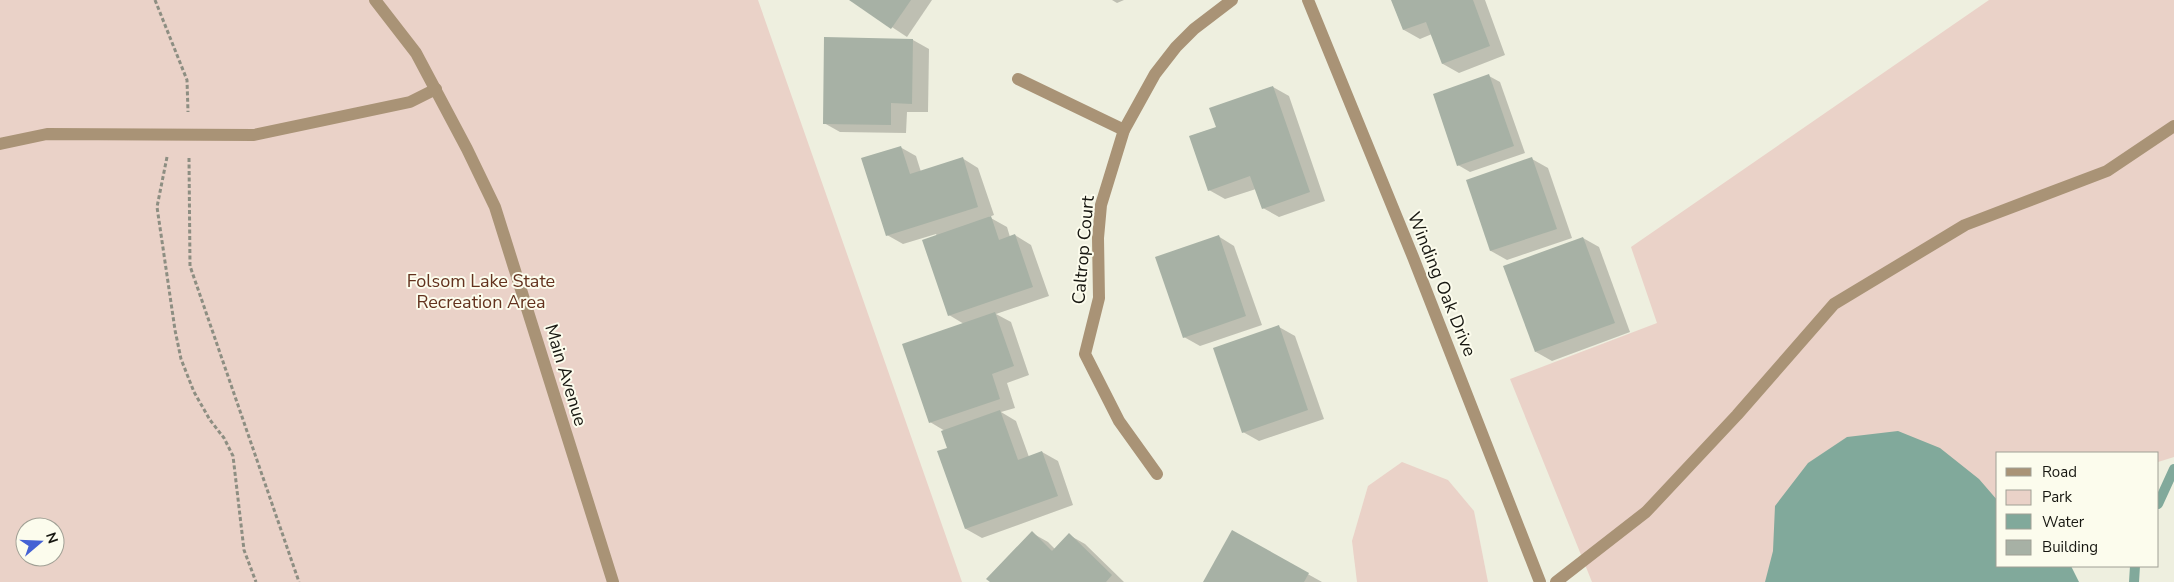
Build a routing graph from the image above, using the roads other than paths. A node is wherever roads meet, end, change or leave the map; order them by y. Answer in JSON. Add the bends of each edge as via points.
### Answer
{"nodes":[{"id":1,"x":375,"y":0,"type":"edge"},
{"id":2,"x":1232,"y":0,"type":"edge"},
{"id":3,"x":1308,"y":0,"type":"edge"},
{"id":4,"x":1018,"y":79,"type":"dead end"},
{"id":5,"x":436,"y":89,"type":"junction"},
{"id":6,"x":2174,"y":126,"type":"edge"},
{"id":7,"x":1124,"y":130,"type":"junction"},
{"id":8,"x":0,"y":144,"type":"edge"},
{"id":9,"x":1157,"y":474,"type":"dead end"},
{"id":10,"x":613,"y":582,"type":"edge"},
{"id":11,"x":1540,"y":582,"type":"edge"},
{"id":12,"x":1556,"y":582,"type":"edge"}],
"edges":[{"from":1,"to":5,"type":"street","name":"Main Avenue","via":[[416,53]]},
{"from":2,"to":7,"type":"street","name":"Caltrop Court","via":[[1176,47],[1155,74]]},
{"from":3,"to":11,"type":"street","name":"Winding Oak Drive"},
{"from":4,"to":7,"type":"street"},
{"from":5,"to":8,"type":"street","via":[[410,102],[254,135],[47,134]]},
{"from":5,"to":10,"type":"street","name":"Main Avenue","via":[[495,207]]},
{"from":6,"to":12,"type":"street","via":[[2107,171],[1965,225],[1834,304],[1646,512]]},
{"from":7,"to":9,"type":"street","name":"Caltrop Court","via":[[1101,205],[1099,298],[1085,354],[1119,421]]}]}
